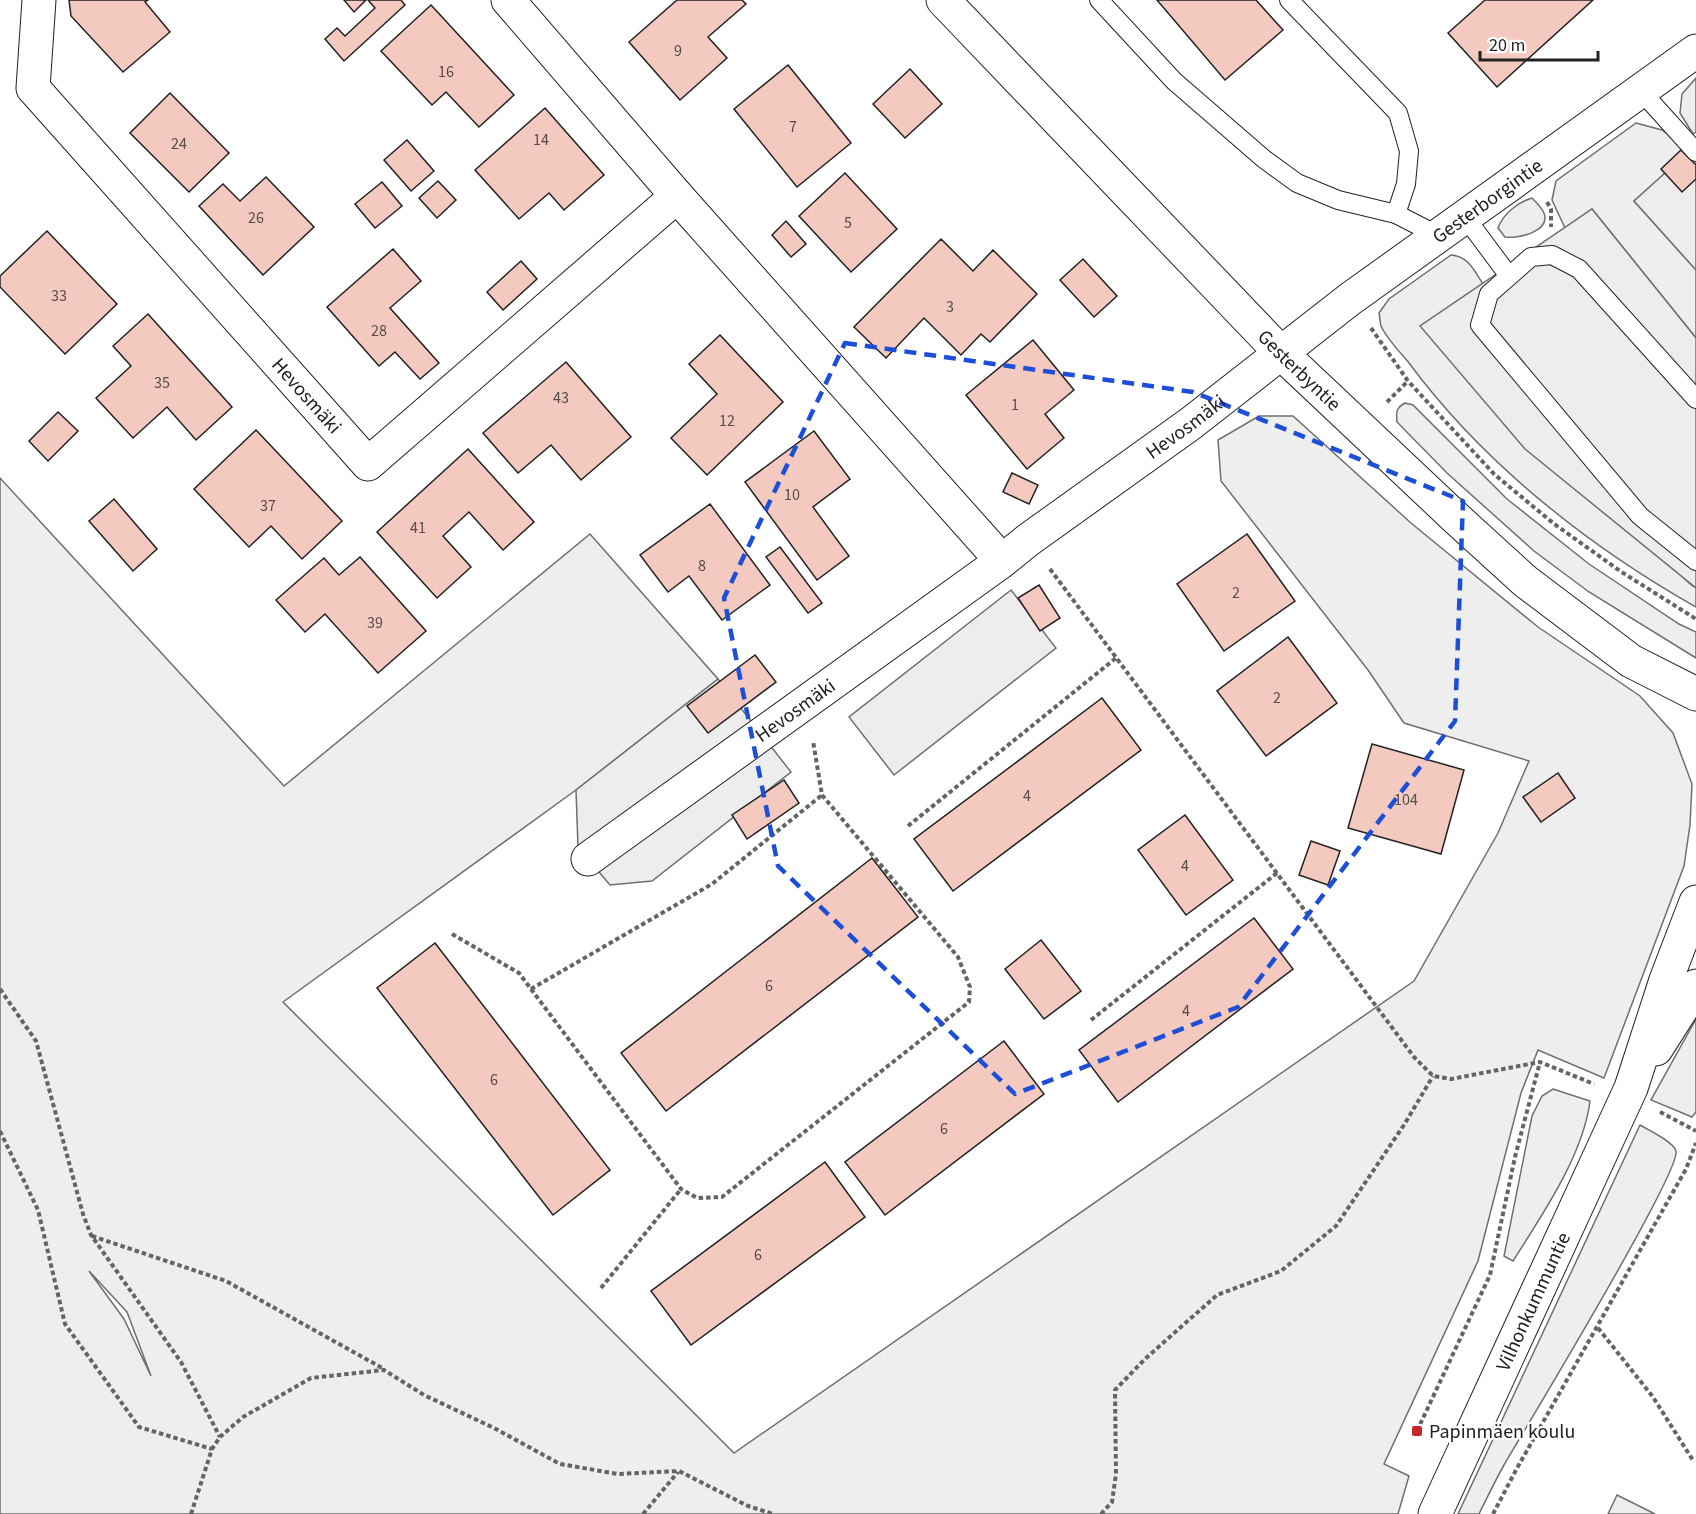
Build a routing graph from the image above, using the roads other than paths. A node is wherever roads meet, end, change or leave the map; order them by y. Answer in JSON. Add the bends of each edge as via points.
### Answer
{"nodes":[{"id":1,"x":39,"y":0,"type":"edge"},
{"id":2,"x":508,"y":0,"type":"edge"},
{"id":3,"x":943,"y":0,"type":"edge"},
{"id":4,"x":1099,"y":0,"type":"edge"},
{"id":5,"x":1289,"y":0,"type":"edge"},
{"id":6,"x":1696,"y":51,"type":"edge"},
{"id":7,"x":1641,"y":91,"type":"junction"},
{"id":8,"x":1695,"y":149,"type":"edge"},
{"id":9,"x":677,"y":196,"type":"junction"},
{"id":10,"x":1396,"y":214,"type":"junction"},
{"id":11,"x":1452,"y":226,"type":"junction"},
{"id":12,"x":1509,"y":276,"type":"junction"},
{"id":13,"x":1281,"y":353,"type":"junction"},
{"id":14,"x":1696,"y":399,"type":"edge"},
{"id":15,"x":1002,"y":561,"type":"junction"},
{"id":16,"x":1696,"y":561,"type":"edge"},
{"id":17,"x":1696,"y":694,"type":"edge"},
{"id":18,"x":588,"y":859,"type":"dead end"},
{"id":19,"x":1696,"y":902,"type":"edge"},
{"id":20,"x":1696,"y":986,"type":"edge"},
{"id":21,"x":1618,"y":1088,"type":"junction"},
{"id":22,"x":1435,"y":1514,"type":"edge"}],
"edges":[{"from":1,"to":9,"type":"street","name":"Hevosmäki","via":[[33,88],[368,464]]},
{"from":2,"to":9,"type":"street"},
{"from":3,"to":13,"type":"street","name":"Gesterbyntie"},
{"from":4,"to":10,"type":"lane","via":[[1174,81],[1297,183],[1338,200]]},
{"from":5,"to":10,"type":"lane","via":[[1398,113],[1409,150],[1406,184]]},
{"from":6,"to":7,"type":"street","name":"Gesterborgintie"},
{"from":7,"to":8,"type":"lane"},
{"from":7,"to":11,"type":"street","name":"Gesterborgintie"},
{"from":9,"to":15,"type":"street"},
{"from":10,"to":11,"type":"lane"},
{"from":11,"to":12,"type":"lane"},
{"from":11,"to":13,"type":"street","name":"Gesterborgintie"},
{"from":12,"to":14,"type":"lane","via":[[1531,257],[1552,255],[1579,269]]},
{"from":12,"to":16,"type":"lane","via":[[1489,294],[1480,325],[1640,516]]},
{"from":13,"to":15,"type":"street","name":"Hevosmäki"},
{"from":13,"to":17,"type":"street","name":"Gesterbyntie","via":[[1525,581],[1631,660]]},
{"from":15,"to":18,"type":"street","name":"Hevosmäki"},
{"from":19,"to":21,"type":"street","name":"Vilhonkummuntie"},
{"from":20,"to":21,"type":"street","name":"Vilhonkummuntie"},
{"from":21,"to":22,"type":"street","name":"Vilhonkummuntie"}]}
